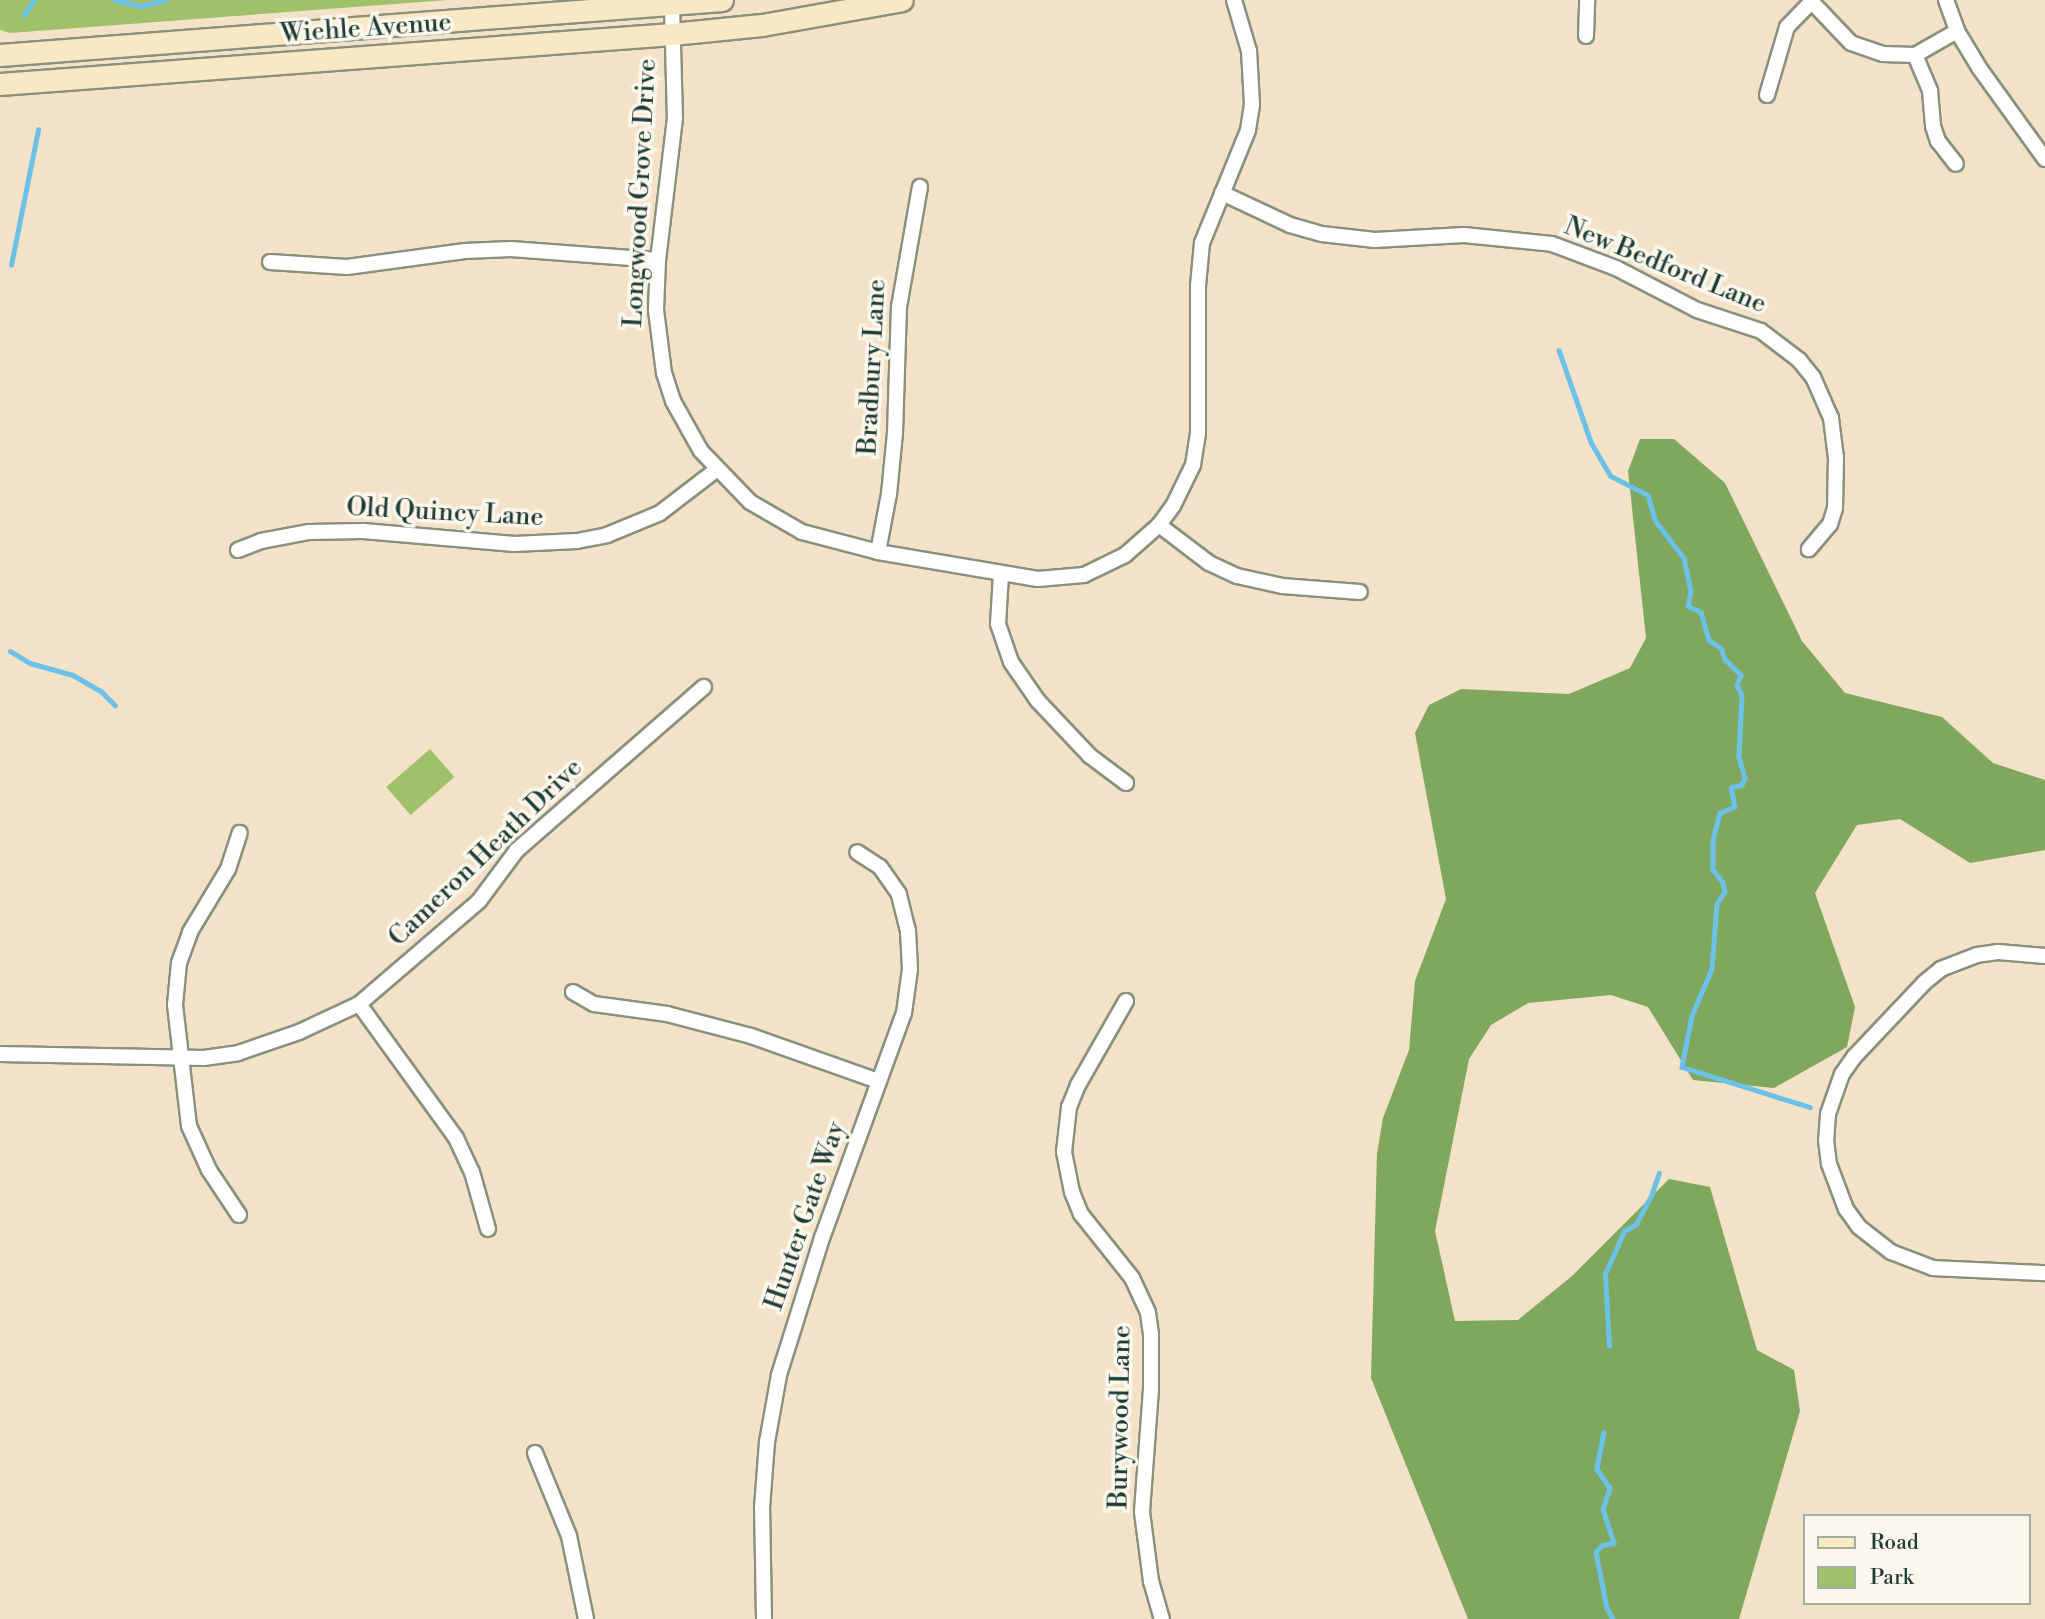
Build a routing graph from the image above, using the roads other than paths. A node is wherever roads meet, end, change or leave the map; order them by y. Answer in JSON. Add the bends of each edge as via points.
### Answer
{"nodes":[{"id":1,"x":722,"y":0,"type":"edge"},
{"id":2,"x":902,"y":0,"type":"edge"},
{"id":3,"x":1234,"y":0,"type":"edge"},
{"id":4,"x":1587,"y":0,"type":"edge"},
{"id":5,"x":1946,"y":0,"type":"edge"},
{"id":6,"x":1810,"y":1,"type":"edge"},
{"id":7,"x":672,"y":6,"type":"junction"},
{"id":8,"x":1957,"y":31,"type":"junction"},
{"id":9,"x":672,"y":34,"type":"junction"},
{"id":10,"x":1586,"y":36,"type":"dead end"},
{"id":11,"x":0,"y":55,"type":"edge"},
{"id":12,"x":1916,"y":55,"type":"junction"},
{"id":13,"x":0,"y":84,"type":"edge"},
{"id":14,"x":1767,"y":94,"type":"dead end"},
{"id":15,"x":2045,"y":159,"type":"edge"},
{"id":16,"x":1956,"y":164,"type":"dead end"},
{"id":17,"x":920,"y":187,"type":"dead end"},
{"id":18,"x":1222,"y":193,"type":"junction"},
{"id":19,"x":658,"y":260,"type":"junction"},
{"id":20,"x":270,"y":262,"type":"dead end"},
{"id":21,"x":716,"y":470,"type":"junction"},
{"id":22,"x":1159,"y":525,"type":"junction"},
{"id":23,"x":238,"y":550,"type":"dead end"},
{"id":24,"x":1809,"y":550,"type":"dead end"},
{"id":25,"x":878,"y":552,"type":"junction"},
{"id":26,"x":1001,"y":575,"type":"junction"},
{"id":27,"x":1360,"y":592,"type":"dead end"},
{"id":28,"x":704,"y":687,"type":"dead end"},
{"id":29,"x":1126,"y":783,"type":"dead end"},
{"id":30,"x":240,"y":834,"type":"dead end"},
{"id":31,"x":857,"y":852,"type":"dead end"},
{"id":32,"x":2045,"y":956,"type":"edge"},
{"id":33,"x":573,"y":992,"type":"dead end"},
{"id":34,"x":1126,"y":1000,"type":"dead end"},
{"id":35,"x":359,"y":1004,"type":"junction"},
{"id":36,"x":0,"y":1054,"type":"edge"},
{"id":37,"x":181,"y":1060,"type":"junction"},
{"id":38,"x":878,"y":1081,"type":"junction"},
{"id":39,"x":239,"y":1215,"type":"dead end"},
{"id":40,"x":488,"y":1229,"type":"dead end"},
{"id":41,"x":2045,"y":1273,"type":"edge"},
{"id":42,"x":535,"y":1453,"type":"dead end"},
{"id":43,"x":586,"y":1619,"type":"edge"},
{"id":44,"x":764,"y":1619,"type":"edge"},
{"id":45,"x":1163,"y":1619,"type":"edge"}],
"edges":[{"from":1,"to":7,"type":"main road","name":"Wiehle Avenue"},
{"from":2,"to":9,"type":"main road","name":"Wiehle Avenue","via":[[762,25]]},
{"from":3,"to":18,"type":"street","name":"Longwood Grove Drive","via":[[1249,51],[1252,104],[1248,130]]},
{"from":4,"to":10,"type":"street"},
{"from":5,"to":8,"type":"street"},
{"from":6,"to":12,"type":"street","via":[[1851,43],[1883,54]]},
{"from":6,"to":14,"type":"street","via":[[1787,27]]},
{"from":7,"to":9,"type":"street","name":"Longwood Grove Drive"},
{"from":7,"to":11,"type":"main road","name":"Wiehle Avenue"},
{"from":8,"to":12,"type":"street"},
{"from":8,"to":15,"type":"street"},
{"from":9,"to":13,"type":"main road","name":"Wiehle Avenue"},
{"from":9,"to":19,"type":"street","name":"Longwood Grove Drive","via":[[675,118]]},
{"from":12,"to":16,"type":"street","via":[[1930,91],[1938,141]]},
{"from":17,"to":25,"type":"street","name":"Bradbury Lane","via":[[899,307],[895,433]]},
{"from":18,"to":22,"type":"street","name":"Longwood Grove Drive","via":[[1202,243],[1197,446],[1184,485]]},
{"from":18,"to":24,"type":"street","name":"New Bedford Lane","via":[[1290,225],[1332,236],[1375,240],[1464,235],[1552,244],[1616,268],[1697,310],[1762,331],[1799,360],[1818,387],[1831,418],[1835,508],[1830,524]]},
{"from":19,"to":20,"type":"street","via":[[511,249],[347,267]]},
{"from":19,"to":21,"type":"street","name":"Longwood Grove Drive","via":[[656,310],[664,373],[686,427]]},
{"from":21,"to":23,"type":"street","name":"Old Quincy Lane","via":[[660,513],[607,535],[577,541],[514,544],[363,531],[309,532]]},
{"from":21,"to":25,"type":"street","name":"Longwood Grove Drive","via":[[775,519],[830,542]]},
{"from":22,"to":26,"type":"street","name":"Longwood Grove Drive","via":[[1125,555],[1084,575],[1038,579]]},
{"from":22,"to":27,"type":"street","via":[[1209,563],[1237,576],[1282,586]]},
{"from":25,"to":26,"type":"street","name":"Longwood Grove Drive"},
{"from":26,"to":29,"type":"street","via":[[998,624],[1011,662],[1038,701],[1090,756]]},
{"from":28,"to":35,"type":"street","name":"Cameron Heath Drive","via":[[517,850],[479,901]]},
{"from":30,"to":37,"type":"street","via":[[228,869],[190,932],[179,963],[175,1005]]},
{"from":31,"to":38,"type":"street","name":"Hunter Gate Way","via":[[880,867],[899,894],[908,931],[904,1013]]},
{"from":32,"to":41,"type":"street","via":[[1977,955],[1941,969],[1924,983],[1842,1074],[1831,1104],[1826,1140],[1829,1164],[1846,1209],[1859,1227],[1891,1252],[1933,1268]]},
{"from":33,"to":38,"type":"street","via":[[594,1004],[667,1014],[729,1030]]},
{"from":34,"to":45,"type":"street","name":"Burywood Lane","via":[[1069,1107],[1064,1152],[1081,1214],[1132,1279],[1152,1335],[1142,1512],[1151,1581]]},
{"from":35,"to":37,"type":"street","name":"Cameron Heath Drive","via":[[238,1053]]},
{"from":35,"to":40,"type":"street","via":[[456,1138],[472,1172]]},
{"from":36,"to":37,"type":"street","name":"Cameron Heath Drive"},
{"from":37,"to":39,"type":"street","via":[[189,1126],[209,1170]]},
{"from":38,"to":44,"type":"street","name":"Hunter Gate Way","via":[[779,1375],[762,1508]]},
{"from":42,"to":43,"type":"street","via":[[569,1536]]}]}
